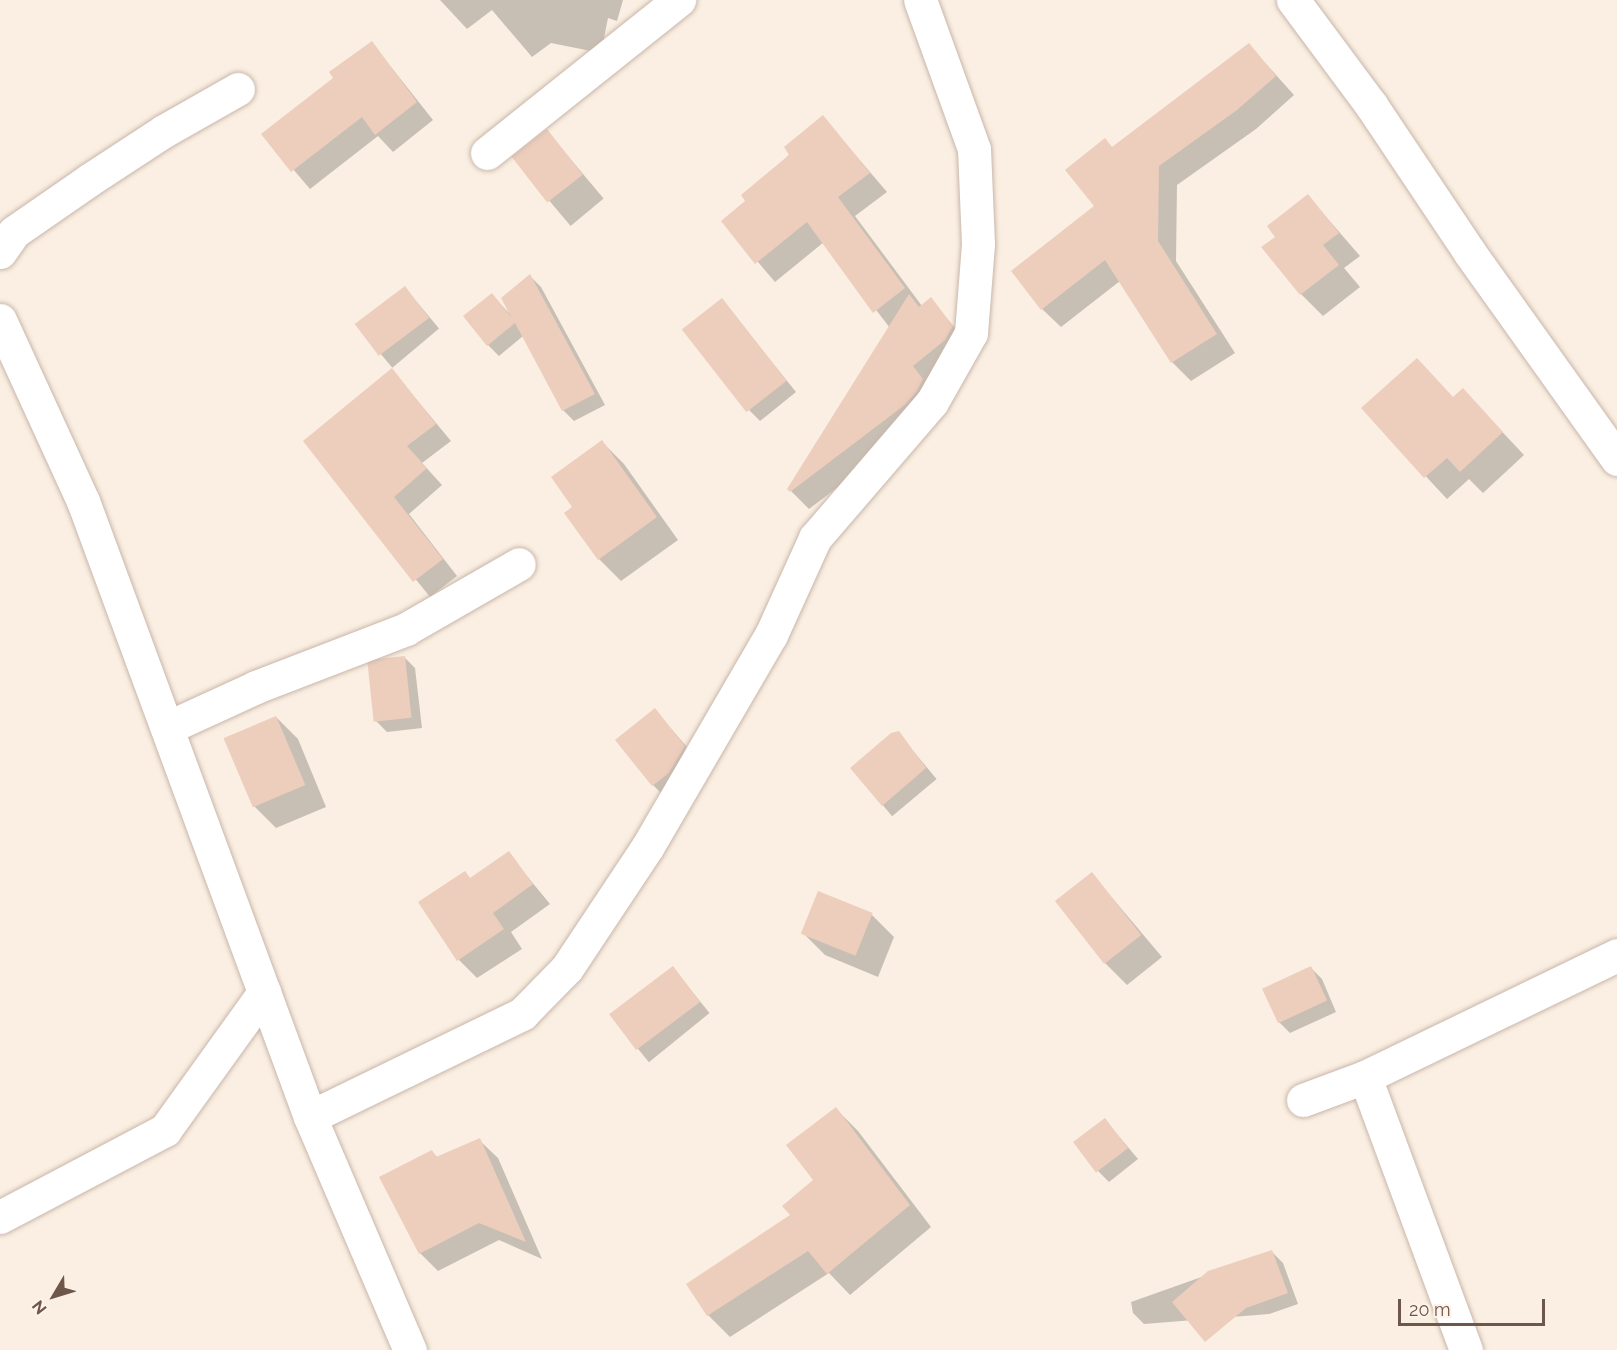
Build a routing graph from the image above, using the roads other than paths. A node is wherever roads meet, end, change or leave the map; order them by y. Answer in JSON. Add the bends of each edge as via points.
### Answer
{"nodes":[{"id":1,"x":679,"y":0,"type":"edge"},
{"id":2,"x":920,"y":0,"type":"edge"},
{"id":3,"x":1293,"y":0,"type":"edge"},
{"id":4,"x":238,"y":89,"type":"dead end"},
{"id":5,"x":487,"y":153,"type":"dead end"},
{"id":6,"x":0,"y":252,"type":"edge"},
{"id":7,"x":0,"y":320,"type":"edge"},
{"id":8,"x":1617,"y":459,"type":"edge"},
{"id":9,"x":519,"y":564,"type":"dead end"},
{"id":10,"x":169,"y":727,"type":"junction"},
{"id":11,"x":1617,"y":954,"type":"edge"},
{"id":12,"x":264,"y":992,"type":"junction"},
{"id":13,"x":1365,"y":1077,"type":"junction"},
{"id":14,"x":1303,"y":1100,"type":"dead end"},
{"id":15,"x":310,"y":1117,"type":"junction"},
{"id":16,"x":0,"y":1216,"type":"edge"},
{"id":17,"x":410,"y":1350,"type":"edge"},
{"id":18,"x":1466,"y":1350,"type":"edge"}],
"edges":[{"from":1,"to":5,"type":"street"},
{"from":2,"to":15,"type":"street","via":[[974,149],[978,244],[971,333],[932,402],[815,538],[765,645],[648,846],[567,968],[522,1014]]},
{"from":3,"to":8,"type":"street","via":[[1371,105],[1470,253]]},
{"from":4,"to":6,"type":"street","via":[[89,180],[14,232]]},
{"from":7,"to":10,"type":"street","via":[[83,501]]},
{"from":9,"to":10,"type":"street","via":[[406,629],[256,687]]},
{"from":10,"to":12,"type":"street"},
{"from":11,"to":13,"type":"street"},
{"from":12,"to":15,"type":"street"},
{"from":12,"to":16,"type":"street","via":[[165,1130]]},
{"from":13,"to":14,"type":"street"},
{"from":13,"to":18,"type":"street"},
{"from":15,"to":17,"type":"street"}]}
